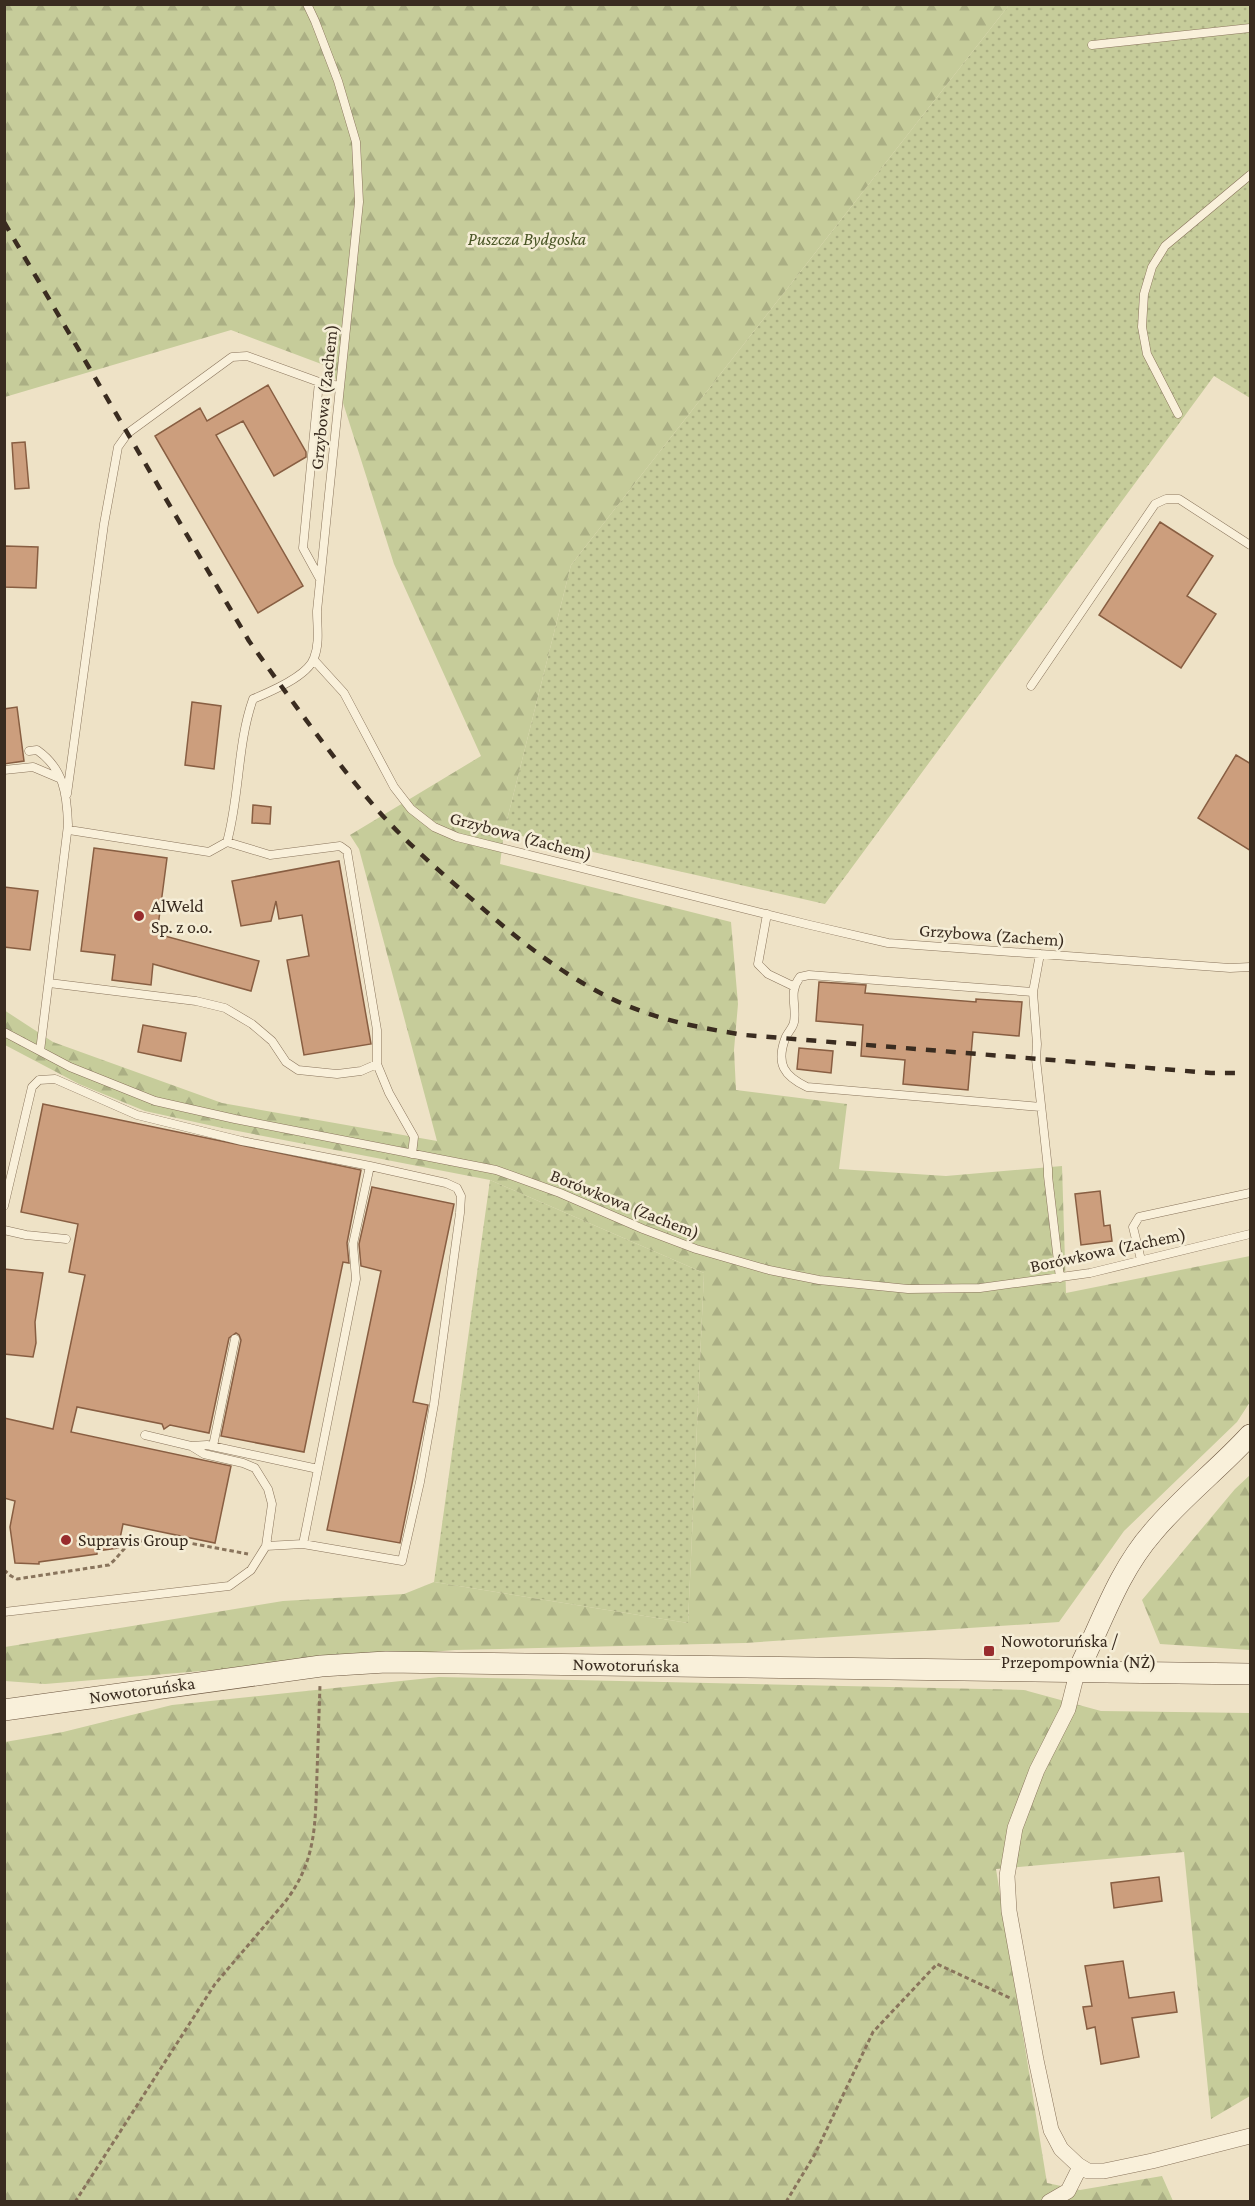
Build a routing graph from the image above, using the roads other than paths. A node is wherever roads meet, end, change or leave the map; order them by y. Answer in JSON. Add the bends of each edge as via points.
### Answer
{"nodes":[{"id":1,"x":307,"y":4,"type":"edge"},
{"id":2,"x":1251,"y":28,"type":"edge"},
{"id":3,"x":1092,"y":45,"type":"dead end"},
{"id":4,"x":1251,"y":175,"type":"edge"},
{"id":5,"x":319,"y":382,"type":"junction"},
{"id":6,"x":339,"y":386,"type":"junction"},
{"id":7,"x":1178,"y":414,"type":"dead end"},
{"id":8,"x":1251,"y":546,"type":"edge"},
{"id":9,"x":320,"y":579,"type":"junction"},
{"id":10,"x":314,"y":660,"type":"junction"},
{"id":11,"x":1031,"y":686,"type":"dead end"},
{"id":12,"x":28,"y":751,"type":"dead end"},
{"id":13,"x":4,"y":770,"type":"edge"},
{"id":14,"x":59,"y":778,"type":"junction"},
{"id":15,"x":67,"y":794,"type":"junction"},
{"id":16,"x":69,"y":830,"type":"junction"},
{"id":17,"x":227,"y":842,"type":"junction"},
{"id":18,"x":767,"y":914,"type":"junction"},
{"id":19,"x":1040,"y":954,"type":"junction"},
{"id":20,"x":1251,"y":967,"type":"edge"},
{"id":21,"x":49,"y":983,"type":"junction"},
{"id":22,"x":793,"y":986,"type":"junction"},
{"id":23,"x":1033,"y":992,"type":"junction"},
{"id":24,"x":4,"y":1032,"type":"edge"},
{"id":25,"x":40,"y":1051,"type":"junction"},
{"id":26,"x":377,"y":1064,"type":"junction"},
{"id":27,"x":1041,"y":1107,"type":"junction"},
{"id":28,"x":412,"y":1154,"type":"junction"},
{"id":29,"x":370,"y":1166,"type":"junction"},
{"id":30,"x":1251,"y":1192,"type":"edge"},
{"id":31,"x":4,"y":1206,"type":"edge"},
{"id":32,"x":4,"y":1230,"type":"edge"},
{"id":33,"x":1251,"y":1234,"type":"edge"},
{"id":34,"x":66,"y":1239,"type":"dead end"},
{"id":35,"x":1141,"y":1260,"type":"junction"},
{"id":36,"x":1060,"y":1278,"type":"junction"},
{"id":37,"x":235,"y":1339,"type":"dead end"},
{"id":38,"x":145,"y":1435,"type":"dead end"},
{"id":39,"x":1251,"y":1435,"type":"edge"},
{"id":40,"x":191,"y":1446,"type":"junction"},
{"id":41,"x":213,"y":1446,"type":"junction"},
{"id":42,"x":318,"y":1470,"type":"junction"},
{"id":43,"x":303,"y":1544,"type":"junction"},
{"id":44,"x":266,"y":1546,"type":"junction"},
{"id":45,"x":4,"y":1612,"type":"edge"},
{"id":46,"x":1077,"y":1673,"type":"junction"},
{"id":47,"x":1251,"y":1674,"type":"edge"},
{"id":48,"x":4,"y":1710,"type":"edge"},
{"id":49,"x":1251,"y":2136,"type":"edge"},
{"id":50,"x":1080,"y":2167,"type":"junction"},
{"id":51,"x":1049,"y":2202,"type":"edge"}],
"edges":[{"from":1,"to":6,"type":"lane","name":"Grzybowa (Zachem)","via":[[357,142],[359,202]]},
{"from":2,"to":3,"type":"lane"},
{"from":4,"to":7,"type":"lane","via":[[1165,246],[1152,267],[1144,294],[1142,327],[1147,354]]},
{"from":5,"to":6,"type":"lane"},
{"from":5,"to":9,"type":"lane","via":[[303,548]]},
{"from":5,"to":15,"type":"lane","via":[[247,356],[232,357],[128,433],[118,447]]},
{"from":6,"to":9,"type":"lane","name":"Grzybowa (Zachem)"},
{"from":8,"to":11,"type":"lane","via":[[1179,499],[1155,504]]},
{"from":9,"to":10,"type":"lane","name":"Grzybowa (Zachem)"},
{"from":10,"to":17,"type":"lane","via":[[305,671],[253,699],[246,719],[235,813]]},
{"from":10,"to":18,"type":"lane","name":"Grzybowa (Zachem)","via":[[344,693],[394,787],[411,809],[434,827],[467,840]]},
{"from":12,"to":14,"type":"lane","via":[[37,750],[51,760]]},
{"from":13,"to":14,"type":"lane","via":[[33,767]]},
{"from":14,"to":15,"type":"lane"},
{"from":15,"to":16,"type":"lane"},
{"from":16,"to":17,"type":"lane","via":[[209,852]]},
{"from":16,"to":21,"type":"lane"},
{"from":17,"to":26,"type":"lane","via":[[270,855],[340,846],[347,851],[377,1030]]},
{"from":18,"to":19,"type":"lane","name":"Grzybowa (Zachem)","via":[[888,943]]},
{"from":18,"to":22,"type":"lane","via":[[758,964],[768,974]]},
{"from":19,"to":20,"type":"lane","name":"Grzybowa (Zachem)","via":[[1230,969]]},
{"from":19,"to":23,"type":"lane"},
{"from":21,"to":25,"type":"lane"},
{"from":21,"to":26,"type":"lane","via":[[225,1008],[252,1024],[298,1070],[338,1074]]},
{"from":22,"to":23,"type":"lane","via":[[800,977],[809,975]]},
{"from":22,"to":27,"type":"lane","via":[[794,1023],[785,1039],[782,1060],[784,1072],[793,1081],[807,1087]]},
{"from":23,"to":27,"type":"lane"},
{"from":24,"to":25,"type":"lane","name":"Borówkowa (Zachem)"},
{"from":25,"to":28,"type":"lane","name":"Borówkowa (Zachem)","via":[[155,1101]]},
{"from":26,"to":28,"type":"lane","via":[[414,1137]]},
{"from":27,"to":36,"type":"lane"},
{"from":28,"to":36,"type":"lane","name":"Borówkowa (Zachem)","via":[[496,1170],[696,1249],[819,1280],[949,1289]]},
{"from":29,"to":31,"type":"lane","via":[[137,1115],[55,1079],[39,1080],[32,1087]]},
{"from":29,"to":42,"type":"lane","via":[[353,1244],[356,1279]]},
{"from":29,"to":43,"type":"lane","via":[[446,1183],[457,1188],[461,1196],[434,1404],[402,1562]]},
{"from":30,"to":35,"type":"lane","via":[[1139,1217],[1133,1227]]},
{"from":32,"to":34,"type":"lane"},
{"from":33,"to":35,"type":"lane","name":"Borówkowa (Zachem)"},
{"from":35,"to":36,"type":"lane","name":"Borówkowa (Zachem)"},
{"from":37,"to":41,"type":"lane"},
{"from":38,"to":40,"type":"lane"},
{"from":39,"to":46,"type":"main road","via":[[1152,1532],[1111,1596]]},
{"from":40,"to":41,"type":"lane"},
{"from":40,"to":44,"type":"lane","via":[[204,1454],[243,1462],[261,1476],[272,1504]]},
{"from":41,"to":42,"type":"lane"},
{"from":42,"to":43,"type":"lane"},
{"from":43,"to":44,"type":"lane"},
{"from":44,"to":45,"type":"lane","via":[[251,1570],[228,1586]]},
{"from":46,"to":47,"type":"main road","name":"Nowotoruńska"},
{"from":46,"to":48,"type":"main road","name":"Nowotoruńska","via":[[386,1662],[321,1666]]},
{"from":46,"to":50,"type":"street","via":[[1068,1709],[1026,1794],[1014,1828],[1007,1892],[1051,2130],[1061,2149]]},
{"from":49,"to":50,"type":"street","via":[[1104,2170]]},
{"from":50,"to":51,"type":"street","via":[[1068,2191]]}]}
